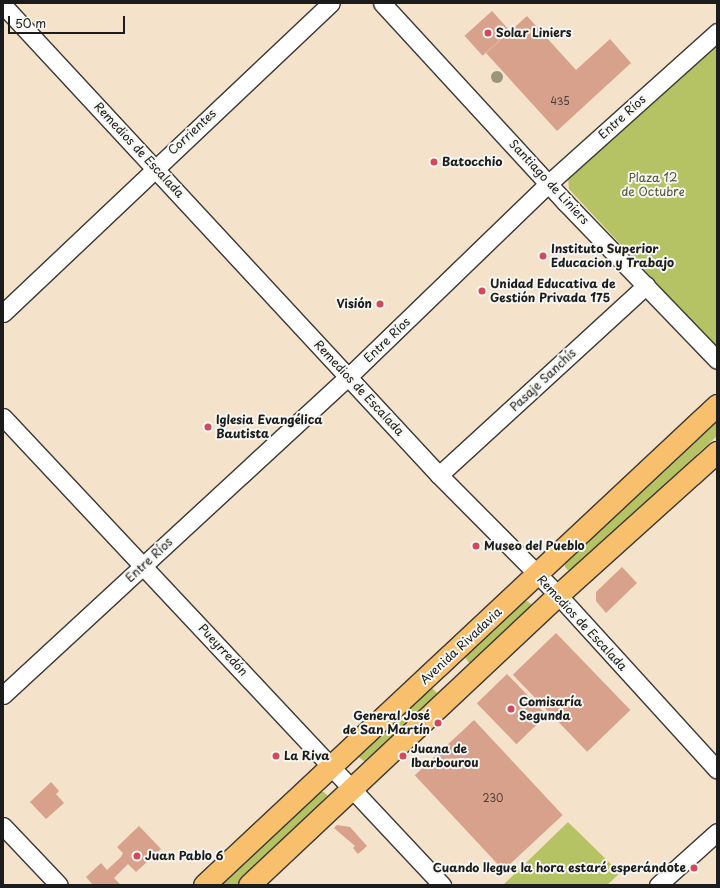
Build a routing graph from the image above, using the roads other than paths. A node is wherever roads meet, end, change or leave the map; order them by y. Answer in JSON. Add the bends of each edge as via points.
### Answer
{"nodes":[{"id":1,"x":331,"y":3,"type":"edge"},
{"id":2,"x":382,"y":3,"type":"edge"},
{"id":3,"x":3,"y":6,"type":"edge"},
{"id":4,"x":717,"y":32,"type":"edge"},
{"id":5,"x":156,"y":167,"type":"junction"},
{"id":6,"x":549,"y":183,"type":"junction"},
{"id":7,"x":646,"y":284,"type":"junction"},
{"id":8,"x":3,"y":313,"type":"edge"},
{"id":9,"x":717,"y":360,"type":"edge"},
{"id":10,"x":348,"y":377,"type":"junction"},
{"id":11,"x":717,"y":405,"type":"edge"},
{"id":12,"x":3,"y":417,"type":"edge"},
{"id":13,"x":717,"y":452,"type":"edge"},
{"id":14,"x":439,"y":475,"type":"junction"},
{"id":15,"x":144,"y":566,"type":"junction"},
{"id":16,"x":537,"y":575,"type":"junction"},
{"id":17,"x":558,"y":595,"type":"junction"},
{"id":18,"x":441,"y":665,"type":"junction"},
{"id":19,"x":460,"y":687,"type":"junction"},
{"id":20,"x":3,"y":695,"type":"edge"},
{"id":21,"x":332,"y":767,"type":"junction"},
{"id":22,"x":717,"y":770,"type":"edge"},
{"id":23,"x":352,"y":788,"type":"junction"},
{"id":24,"x":3,"y":826,"type":"edge"},
{"id":25,"x":717,"y":832,"type":"edge"},
{"id":26,"x":59,"y":885,"type":"edge"},
{"id":27,"x":204,"y":885,"type":"edge"},
{"id":28,"x":249,"y":885,"type":"edge"},
{"id":29,"x":442,"y":885,"type":"edge"},
{"id":30,"x":658,"y":885,"type":"edge"}],
"edges":[{"from":1,"to":5,"type":"street","name":"Corrientes"},
{"from":2,"to":6,"type":"street","name":"Santiago de Liniers"},
{"from":3,"to":5,"type":"street","name":"Remedios de Escalada"},
{"from":4,"to":6,"type":"street","name":"Entre Ríos"},
{"from":5,"to":8,"type":"street","name":"Corrientes"},
{"from":5,"to":10,"type":"street","name":"Remedios de Escalada"},
{"from":6,"to":7,"type":"street","name":"Santiago de Liniers"},
{"from":6,"to":10,"type":"street","name":"Entre Ríos"},
{"from":7,"to":9,"type":"street","name":"Santiago de Liniers"},
{"from":7,"to":14,"type":"street","name":"Pasaje Sanchís"},
{"from":10,"to":14,"type":"street","name":"Remedios de Escalada"},
{"from":10,"to":15,"type":"street","name":"Entre Ríos"},
{"from":11,"to":16,"type":"main road","name":"Avenida Rivadavia"},
{"from":12,"to":15,"type":"street","name":"Pueyrredón"},
{"from":13,"to":17,"type":"main road"},
{"from":14,"to":16,"type":"street","name":"Remedios de Escalada"},
{"from":15,"to":20,"type":"street","name":"Entre Ríos"},
{"from":15,"to":21,"type":"street","name":"Pueyrredón"},
{"from":16,"to":17,"type":"street","name":"Remedios de Escalada"},
{"from":16,"to":18,"type":"main road","name":"Avenida Rivadavia"},
{"from":17,"to":19,"type":"main road"},
{"from":17,"to":22,"type":"street","name":"Remedios de Escalada"},
{"from":18,"to":19,"type":"main road"},
{"from":18,"to":21,"type":"main road","name":"Avenida Rivadavia"},
{"from":19,"to":23,"type":"main road"},
{"from":21,"to":23,"type":"street","name":"Pueyrredón"},
{"from":21,"to":27,"type":"main road","name":"Avenida Rivadavia"},
{"from":23,"to":28,"type":"main road"},
{"from":23,"to":29,"type":"street","name":"Pueyrredón"},
{"from":24,"to":26,"type":"street"},
{"from":25,"to":30,"type":"street"}]}
